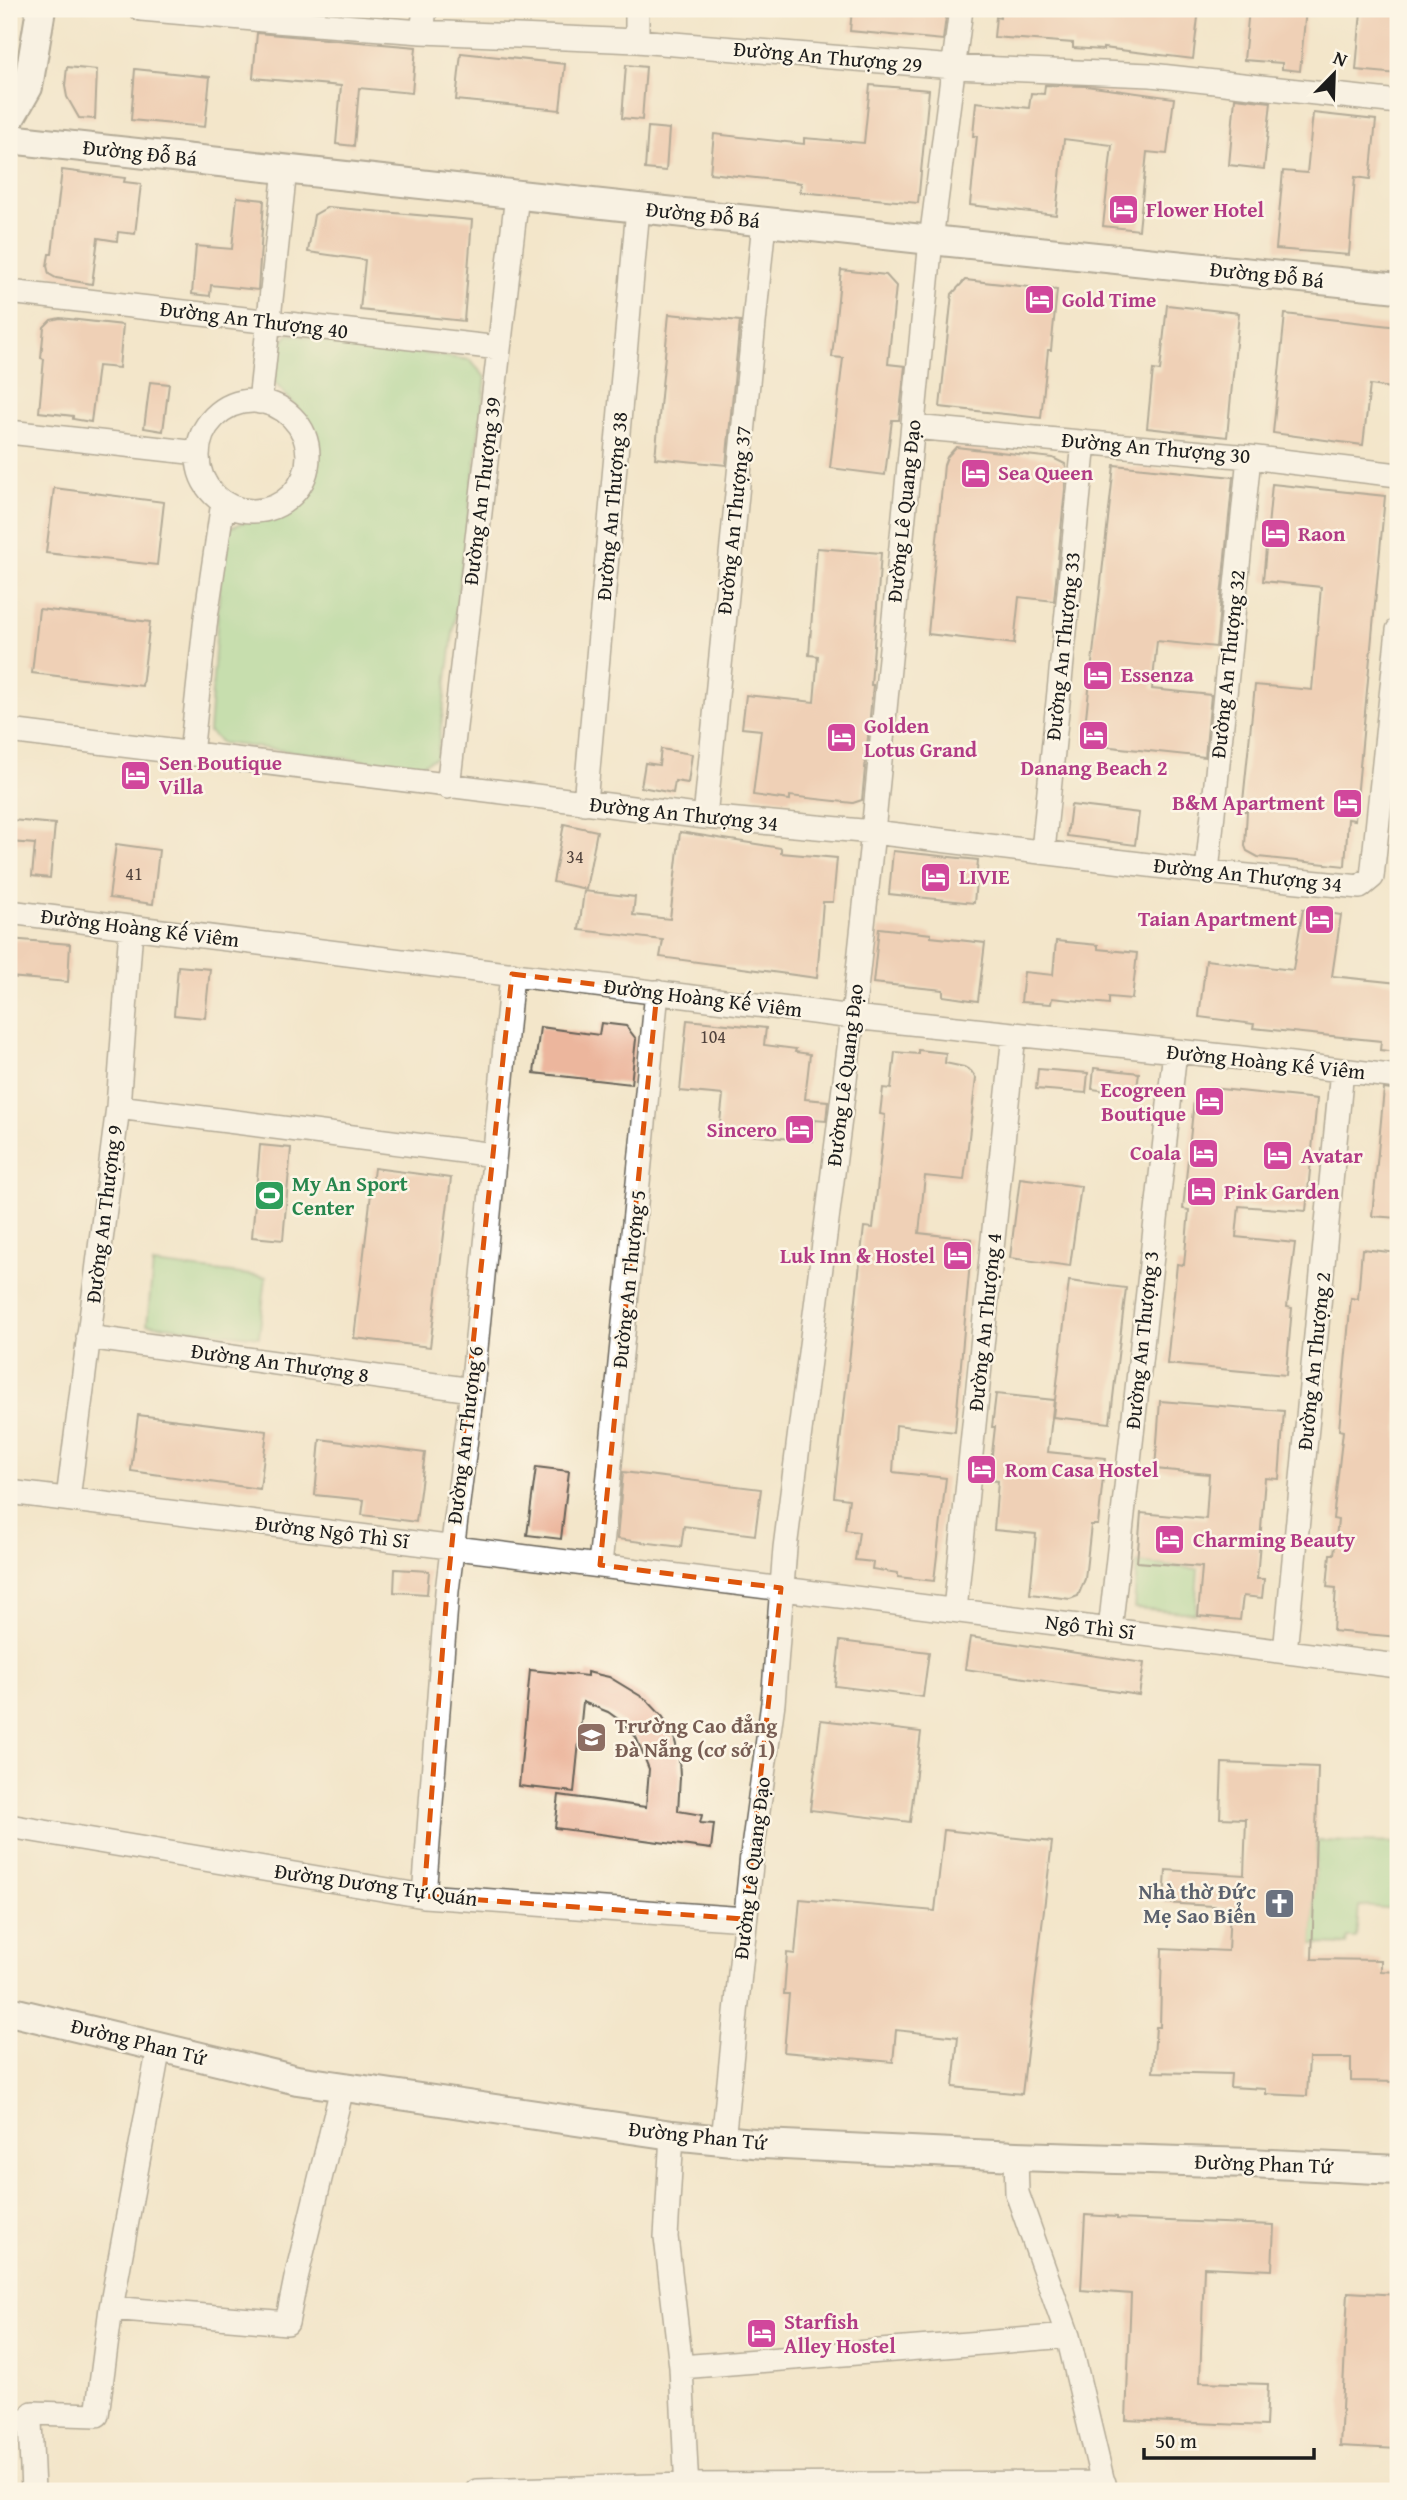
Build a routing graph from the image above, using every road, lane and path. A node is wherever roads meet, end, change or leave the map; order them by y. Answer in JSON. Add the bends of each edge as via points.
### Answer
{"nodes":[{"id":1,"x":41,"y":9,"type":"edge"},
{"id":2,"x":141,"y":9,"type":"edge"},
{"id":3,"x":637,"y":9,"type":"edge"},
{"id":4,"x":961,"y":9,"type":"edge"},
{"id":5,"x":268,"y":15,"type":"edge"},
{"id":6,"x":424,"y":20,"type":"edge"},
{"id":7,"x":637,"y":41,"type":"junction"},
{"id":8,"x":954,"y":67,"type":"junction"},
{"id":9,"x":1398,"y":102,"type":"edge"},
{"id":10,"x":9,"y":120,"type":"edge"},
{"id":11,"x":9,"y":139,"type":"edge"},
{"id":12,"x":285,"y":169,"type":"junction"},
{"id":13,"x":517,"y":195,"type":"junction"},
{"id":14,"x":638,"y":208,"type":"junction"},
{"id":15,"x":764,"y":222,"type":"junction"},
{"id":16,"x":930,"y":240,"type":"junction"},
{"id":17,"x":1398,"y":288,"type":"edge"},
{"id":18,"x":9,"y":292,"type":"edge"},
{"id":19,"x":269,"y":322,"type":"junction"},
{"id":20,"x":499,"y":348,"type":"junction"},
{"id":21,"x":260,"y":402,"type":"junction"},
{"id":22,"x":913,"y":427,"type":"junction"},
{"id":23,"x":9,"y":432,"type":"edge"},
{"id":24,"x":1084,"y":442,"type":"junction"},
{"id":25,"x":198,"y":453,"type":"junction"},
{"id":26,"x":1249,"y":457,"type":"junction"},
{"id":27,"x":1398,"y":475,"type":"edge"},
{"id":28,"x":223,"y":502,"type":"junction"},
{"id":29,"x":1398,"y":630,"type":"edge"},
{"id":30,"x":9,"y":731,"type":"edge"},
{"id":31,"x":191,"y":754,"type":"junction"},
{"id":32,"x":448,"y":787,"type":"junction"},
{"id":33,"x":585,"y":803,"type":"junction"},
{"id":34,"x":705,"y":817,"type":"junction"},
{"id":35,"x":873,"y":832,"type":"junction"},
{"id":36,"x":1043,"y":851,"type":"junction"},
{"id":37,"x":1207,"y":872,"type":"junction"},
{"id":38,"x":9,"y":912,"type":"edge"},
{"id":39,"x":131,"y":928,"type":"junction"},
{"id":40,"x":512,"y":975,"type":"junction"},
{"id":41,"x":657,"y":992,"type":"junction"},
{"id":42,"x":853,"y":1017,"type":"junction"},
{"id":43,"x":1014,"y":1034,"type":"junction"},
{"id":44,"x":1175,"y":1051,"type":"junction"},
{"id":45,"x":1342,"y":1070,"type":"junction"},
{"id":46,"x":1398,"y":1077,"type":"edge"},
{"id":47,"x":118,"y":1107,"type":"junction"},
{"id":48,"x":494,"y":1155,"type":"junction"},
{"id":49,"x":88,"y":1337,"type":"junction"},
{"id":50,"x":472,"y":1390,"type":"junction"},
{"id":51,"x":9,"y":1492,"type":"edge"},
{"id":52,"x":68,"y":1499,"type":"junction"},
{"id":53,"x":452,"y":1546,"type":"junction"},
{"id":54,"x":600,"y":1565,"type":"junction"},
{"id":55,"x":781,"y":1588,"type":"junction"},
{"id":56,"x":955,"y":1610,"type":"junction"},
{"id":57,"x":1110,"y":1630,"type":"junction"},
{"id":58,"x":1285,"y":1652,"type":"junction"},
{"id":59,"x":1398,"y":1667,"type":"edge"},
{"id":60,"x":9,"y":1826,"type":"edge"},
{"id":61,"x":424,"y":1896,"type":"junction"},
{"id":62,"x":746,"y":1919,"type":"junction"},
{"id":63,"x":9,"y":2011,"type":"edge"},
{"id":64,"x":159,"y":2047,"type":"junction"},
{"id":65,"x":342,"y":2088,"type":"junction"},
{"id":66,"x":672,"y":2135,"type":"junction"},
{"id":67,"x":723,"y":2141,"type":"junction"},
{"id":68,"x":1016,"y":2156,"type":"junction"},
{"id":69,"x":1398,"y":2170,"type":"edge"},
{"id":70,"x":111,"y":2308,"type":"junction"},
{"id":71,"x":1068,"y":2336,"type":"junction"},
{"id":72,"x":681,"y":2367,"type":"junction"},
{"id":73,"x":20,"y":2421,"type":"edge"},
{"id":74,"x":1105,"y":2487,"type":"edge"},
{"id":75,"x":687,"y":2488,"type":"edge"},
{"id":76,"x":33,"y":2491,"type":"edge"},
{"id":77,"x":477,"y":2491,"type":"edge"}],
"edges":[{"from":1,"to":10,"type":"street","via":[[28,87]]},
{"from":2,"to":5,"type":"street","name":"Đường An Thượng 29"},
{"from":3,"to":7,"type":"street"},
{"from":4,"to":8,"type":"street","name":"Đường Lê Quang Đạo"},
{"from":5,"to":6,"type":"street","name":"Đường An Thượng 29"},
{"from":6,"to":7,"type":"street","name":"Đường An Thượng 29"},
{"from":7,"to":8,"type":"street","name":"Đường An Thượng 29"},
{"from":8,"to":9,"type":"street","name":"Đường An Thượng 29","via":[[1151,75]]},
{"from":8,"to":16,"type":"street","name":"Đường Lê Quang Đạo"},
{"from":11,"to":12,"type":"street","name":"Đường Đỗ Bá"},
{"from":12,"to":13,"type":"street","name":"Đường Đỗ Bá"},
{"from":12,"to":19,"type":"street"},
{"from":13,"to":14,"type":"street","name":"Đường Đỗ Bá"},
{"from":13,"to":20,"type":"street","name":"Đường An Thượng 39"},
{"from":14,"to":15,"type":"street","name":"Đường Đỗ Bá"},
{"from":14,"to":33,"type":"street","name":"Đường An Thượng 38"},
{"from":15,"to":16,"type":"street","name":"Đường Đỗ Bá"},
{"from":15,"to":34,"type":"street","name":"Đường An Thượng 37"},
{"from":16,"to":17,"type":"street","name":"Đường Đỗ Bá"},
{"from":16,"to":22,"type":"street","name":"Đường Lê Quang Đạo"},
{"from":18,"to":19,"type":"street","name":"Đường An Thượng 40"},
{"from":19,"to":20,"type":"street","name":"Đường An Thượng 40"},
{"from":19,"to":21,"type":"street"},
{"from":20,"to":32,"type":"street","name":"Đường An Thượng 39"},
{"from":21,"to":25,"type":"street","via":[[242,402],[211,420]]},
{"from":21,"to":28,"type":"street","via":[[277,407],[302,432],[307,467],[301,484],[289,498],[257,511],[239,510]]},
{"from":22,"to":24,"type":"street","name":"Đường An Thượng 30"},
{"from":22,"to":35,"type":"street","name":"Đường Lê Quang Đạo"},
{"from":23,"to":25,"type":"street"},
{"from":24,"to":26,"type":"street","name":"Đường An Thượng 30"},
{"from":24,"to":36,"type":"street","name":"Đường An Thượng 33"},
{"from":25,"to":28,"type":"street","via":[[204,481]]},
{"from":26,"to":27,"type":"street","name":"Đường An Thượng 30"},
{"from":26,"to":37,"type":"street","name":"Đường An Thượng 32"},
{"from":28,"to":31,"type":"street"},
{"from":29,"to":37,"type":"street","name":"Đường An Thượng 34","via":[[1372,877],[1360,887]]},
{"from":30,"to":31,"type":"street","name":"Đường An Thượng 34"},
{"from":31,"to":32,"type":"street","name":"Đường An Thượng 34"},
{"from":32,"to":33,"type":"street","name":"Đường An Thượng 34"},
{"from":33,"to":34,"type":"street","name":"Đường An Thượng 34"},
{"from":34,"to":35,"type":"street","name":"Đường An Thượng 34"},
{"from":35,"to":36,"type":"street","name":"Đường An Thượng 34"},
{"from":35,"to":42,"type":"street","name":"Đường Lê Quang Đạo"},
{"from":36,"to":37,"type":"street","name":"Đường An Thượng 34"},
{"from":38,"to":39,"type":"street","name":"Đường Hoàng Kế Viêm"},
{"from":39,"to":40,"type":"street","name":"Đường Hoàng Kế Viêm"},
{"from":39,"to":47,"type":"street","name":"Đường An Thượng 9"},
{"from":40,"to":41,"type":"street","name":"Đường Hoàng Kế Viêm"},
{"from":40,"to":48,"type":"street","name":"Đường An Thượng 6"},
{"from":41,"to":42,"type":"street","name":"Đường Hoàng Kế Viêm"},
{"from":41,"to":54,"type":"street","name":"Đường An Thượng 5"},
{"from":42,"to":43,"type":"street","name":"Đường Hoàng Kế Viêm"},
{"from":42,"to":55,"type":"street","name":"Đường Lê Quang Đạo"},
{"from":43,"to":44,"type":"street","name":"Đường Hoàng Kế Viêm"},
{"from":43,"to":56,"type":"street","name":"Đường An Thượng 4"},
{"from":44,"to":45,"type":"street","name":"Đường Hoàng Kế Viêm"},
{"from":44,"to":57,"type":"street","name":"Đường An Thượng 3"},
{"from":45,"to":46,"type":"street","name":"Đường Hoàng Kế Viêm"},
{"from":45,"to":58,"type":"street","name":"Đường An Thượng 2"},
{"from":47,"to":48,"type":"street"},
{"from":47,"to":49,"type":"street","name":"Đường An Thượng 9"},
{"from":48,"to":50,"type":"street","name":"Đường An Thượng 6"},
{"from":49,"to":50,"type":"street","name":"Đường An Thượng 8"},
{"from":49,"to":52,"type":"street","name":"Đường An Thượng 9"},
{"from":50,"to":53,"type":"street","name":"Đường An Thượng 6"},
{"from":51,"to":52,"type":"street","name":"Đường Ngô Thì Sĩ"},
{"from":52,"to":53,"type":"street","name":"Đường Ngô Thì Sĩ"},
{"from":53,"to":54,"type":"street","name":"Đường Ngô Thì Sĩ"},
{"from":53,"to":61,"type":"street","name":"Đường An Thượng 6"},
{"from":54,"to":55,"type":"street","name":"Đường Ngô Thì Sĩ"},
{"from":55,"to":56,"type":"street","name":"Ngô Thì Sĩ"},
{"from":55,"to":62,"type":"street","name":"Đường Lê Quang Đạo","via":[[773,1703]]},
{"from":56,"to":57,"type":"street","name":"Ngô Thì Sĩ"},
{"from":57,"to":58,"type":"street","name":"Ngô Thì Sĩ"},
{"from":58,"to":59,"type":"street","name":"Ngô Thì Sĩ"},
{"from":60,"to":61,"type":"street","name":"Đường Dương Tự Quán"},
{"from":61,"to":62,"type":"street","name":"Đường Dương Tự Quán"},
{"from":62,"to":67,"type":"street","name":"Đường Lê Quang Đạo"},
{"from":63,"to":64,"type":"street","name":"Đường Phan Tứ"},
{"from":64,"to":65,"type":"street","name":"Đường Phan Tứ"},
{"from":64,"to":70,"type":"street"},
{"from":65,"to":66,"type":"street","name":"Đường Phan Tứ"},
{"from":65,"to":70,"type":"street","via":[[287,2323]]},
{"from":66,"to":67,"type":"street","name":"Đường Phan Tứ"},
{"from":66,"to":72,"type":"street","via":[[666,2237]]},
{"from":67,"to":68,"type":"street","name":"Đường Phan Tứ"},
{"from":68,"to":69,"type":"street","name":"Đường Phan Tứ"},
{"from":68,"to":71,"type":"street","via":[[1017,2193]]},
{"from":70,"to":73,"type":"street","via":[[97,2415],[33,2413]]},
{"from":71,"to":72,"type":"street"},
{"from":71,"to":74,"type":"street"},
{"from":72,"to":75,"type":"street"},
{"from":73,"to":76,"type":"street"},
{"from":74,"to":75,"type":"street"},
{"from":75,"to":77,"type":"street"}]}
